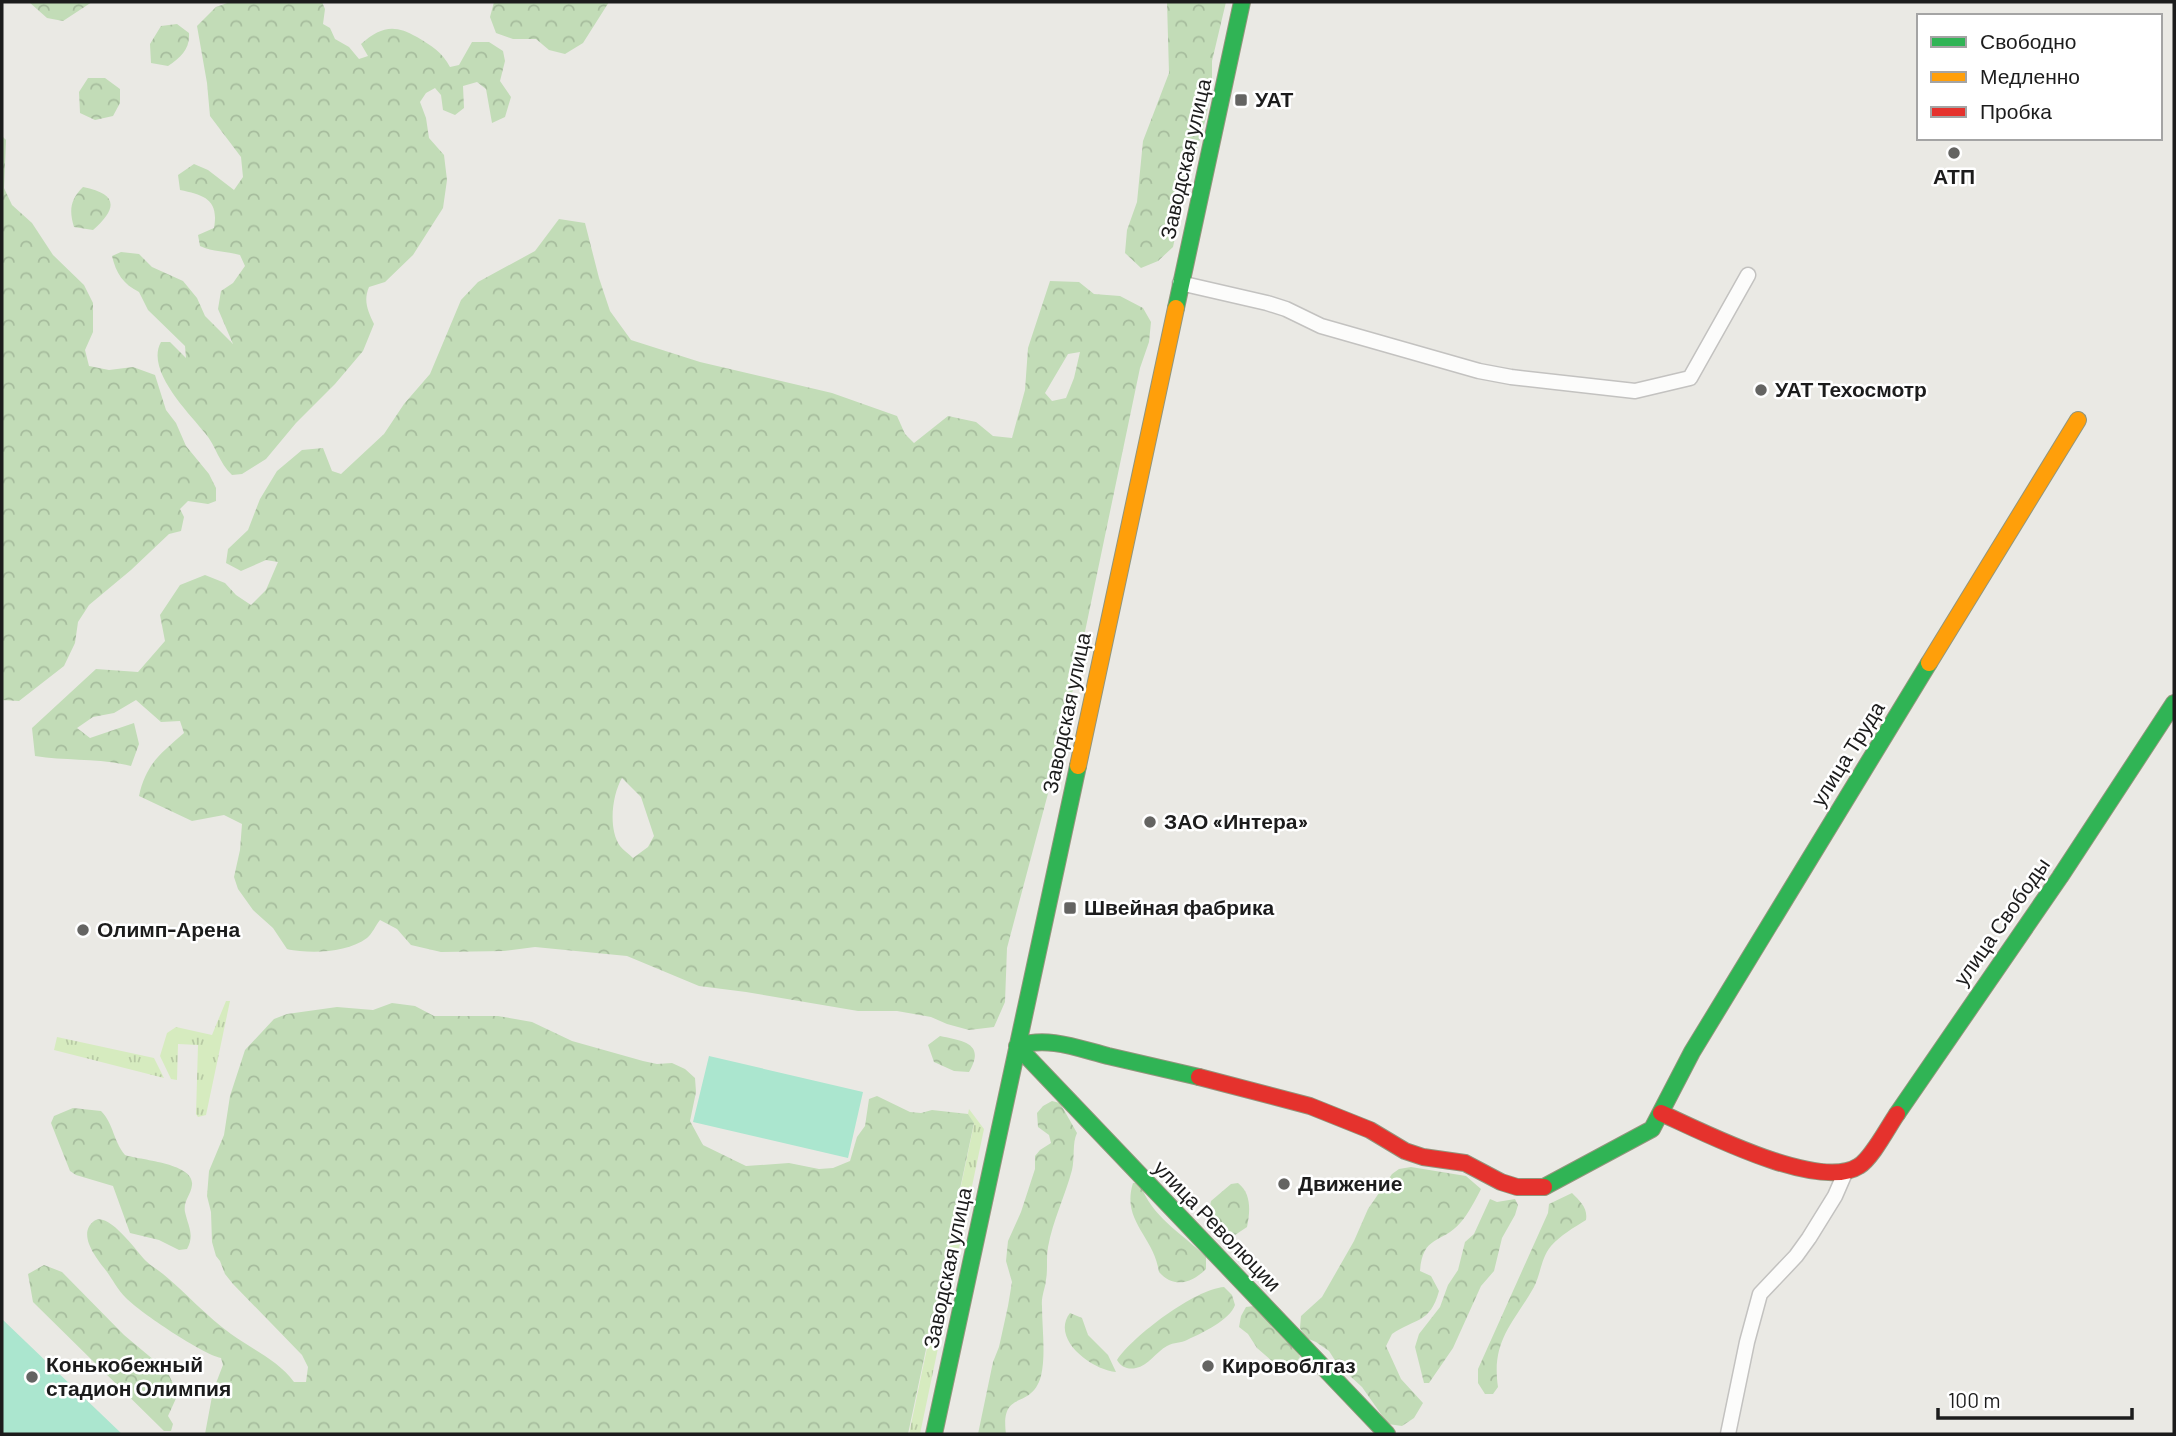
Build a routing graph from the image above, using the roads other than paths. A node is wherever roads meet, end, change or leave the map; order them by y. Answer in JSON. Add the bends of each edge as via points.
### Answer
{"nodes":[{"id":1,"x":1242,"y":2,"type":"edge"},
{"id":2,"x":1748,"y":275,"type":"dead end"},
{"id":3,"x":1180,"y":283,"type":"junction"},
{"id":4,"x":2078,"y":420,"type":"dead end"},
{"id":5,"x":2174,"y":703,"type":"edge"},
{"id":6,"x":1017,"y":1046,"type":"junction"},
{"id":7,"x":1661,"y":1113,"type":"junction"},
{"id":8,"x":1845,"y":1173,"type":"junction"},
{"id":9,"x":934,"y":1434,"type":"edge"},
{"id":10,"x":1387,"y":1434,"type":"edge"},
{"id":11,"x":1728,"y":1434,"type":"edge"}],
"edges":[{"from":1,"to":3,"type":"street","name":"Заводская улица"},
{"from":2,"to":3,"type":"street","via":[[1690,378],[1635,391],[1479,371],[1321,326],[1267,303]]},
{"from":3,"to":6,"type":"street","name":"Заводская улица"},
{"from":4,"to":7,"type":"street","name":"улица Труда","via":[[1791,887],[1692,1052]]},
{"from":5,"to":8,"type":"street","name":"улица Свободы","via":[[1863,1164]]},
{"from":6,"to":7,"type":"street","name":"улица Труда","via":[[1032,1041],[1070,1044],[1247,1088],[1310,1106],[1370,1130],[1405,1151],[1465,1163],[1517,1187],[1547,1187],[1652,1129]]},
{"from":6,"to":9,"type":"street","name":"Заводская улица"},
{"from":6,"to":10,"type":"street","name":"улица Революции"},
{"from":7,"to":8,"type":"street","via":[[1764,1156]]},
{"from":8,"to":11,"type":"street","via":[[1809,1238],[1760,1294]]}]}
